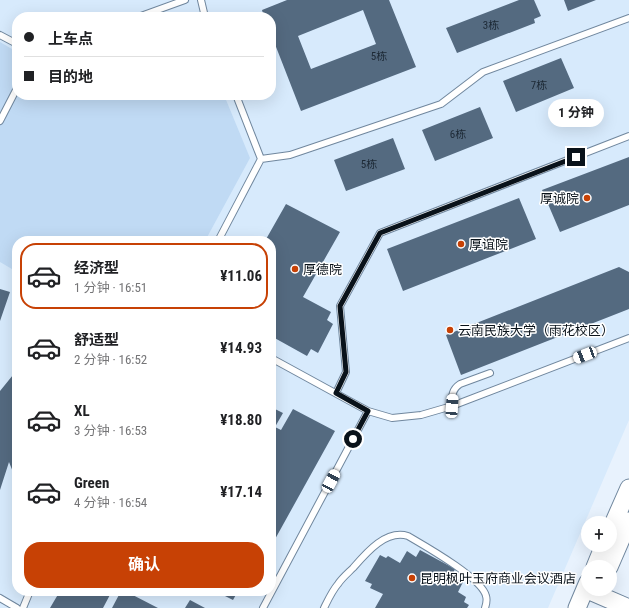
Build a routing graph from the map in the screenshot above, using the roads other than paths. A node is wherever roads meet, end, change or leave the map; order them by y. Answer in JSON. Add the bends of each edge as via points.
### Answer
{"nodes":[{"id":1,"x":185,"y":0,"type":"edge"},
{"id":2,"x":201,"y":0,"type":"edge"},
{"id":3,"x":152,"y":12,"type":"edge"},
{"id":4,"x":203,"y":12,"type":"edge"},
{"id":5,"x":629,"y":18,"type":"edge"},
{"id":6,"x":0,"y":35,"type":"edge"},
{"id":7,"x":12,"y":41,"type":"edge"},
{"id":8,"x":12,"y":98,"type":"edge"},
{"id":9,"x":238,"y":100,"type":"edge"},
{"id":10,"x":0,"y":121,"type":"edge"},
{"id":11,"x":629,"y":136,"type":"edge"},
{"id":12,"x":261,"y":159,"type":"junction"},
{"id":13,"x":221,"y":236,"type":"edge"},
{"id":14,"x":629,"y":338,"type":"edge"},
{"id":15,"x":276,"y":361,"type":"edge"},
{"id":16,"x":490,"y":373,"type":"dead end"},
{"id":17,"x":336,"y":393,"type":"junction"},
{"id":18,"x":452,"y":406,"type":"junction"},
{"id":19,"x":368,"y":411,"type":"junction"},
{"id":20,"x":629,"y":488,"type":"edge"},
{"id":21,"x":617,"y":516,"type":"edge"},
{"id":22,"x":629,"y":521,"type":"edge"},
{"id":23,"x":612,"y":560,"type":"edge"},
{"id":24,"x":276,"y":584,"type":"edge"},
{"id":25,"x":28,"y":596,"type":"edge"},
{"id":26,"x":269,"y":596,"type":"edge"},
{"id":27,"x":0,"y":598,"type":"edge"},
{"id":28,"x":588,"y":598,"type":"edge"},
{"id":29,"x":17,"y":608,"type":"edge"},
{"id":30,"x":23,"y":608,"type":"edge"},
{"id":31,"x":263,"y":608,"type":"edge"},
{"id":32,"x":324,"y":608,"type":"edge"},
{"id":33,"x":485,"y":608,"type":"edge"},
{"id":34,"x":629,"y":608,"type":"edge"}],
"edges":[{"from":1,"to":3,"type":"lane"},
{"from":2,"to":4,"type":"lane"},
{"from":5,"to":12,"type":"lane","via":[[483,72],[441,104],[290,155]]},
{"from":6,"to":7,"type":"lane"},
{"from":8,"to":10,"type":"lane"},
{"from":9,"to":12,"type":"lane"},
{"from":11,"to":17,"type":"lane","via":[[380,233],[340,306],[346,372]]},
{"from":12,"to":13,"type":"lane"},
{"from":14,"to":18,"type":"lane"},
{"from":15,"to":17,"type":"lane"},
{"from":16,"to":18,"type":"lane","via":[[456,387]]},
{"from":17,"to":19,"type":"lane"},
{"from":18,"to":19,"type":"lane","via":[[421,415],[392,418]]},
{"from":19,"to":24,"type":"lane"},
{"from":20,"to":21,"type":"main road"},
{"from":22,"to":23,"type":"main road"},
{"from":25,"to":30,"type":"lane"},
{"from":26,"to":31,"type":"lane"},
{"from":27,"to":29,"type":"lane"},
{"from":28,"to":34,"type":"main road"},
{"from":32,"to":33,"type":"lane","via":[[337,584],[373,546],[384,539],[403,534],[456,566],[480,586],[486,595]]}]}
